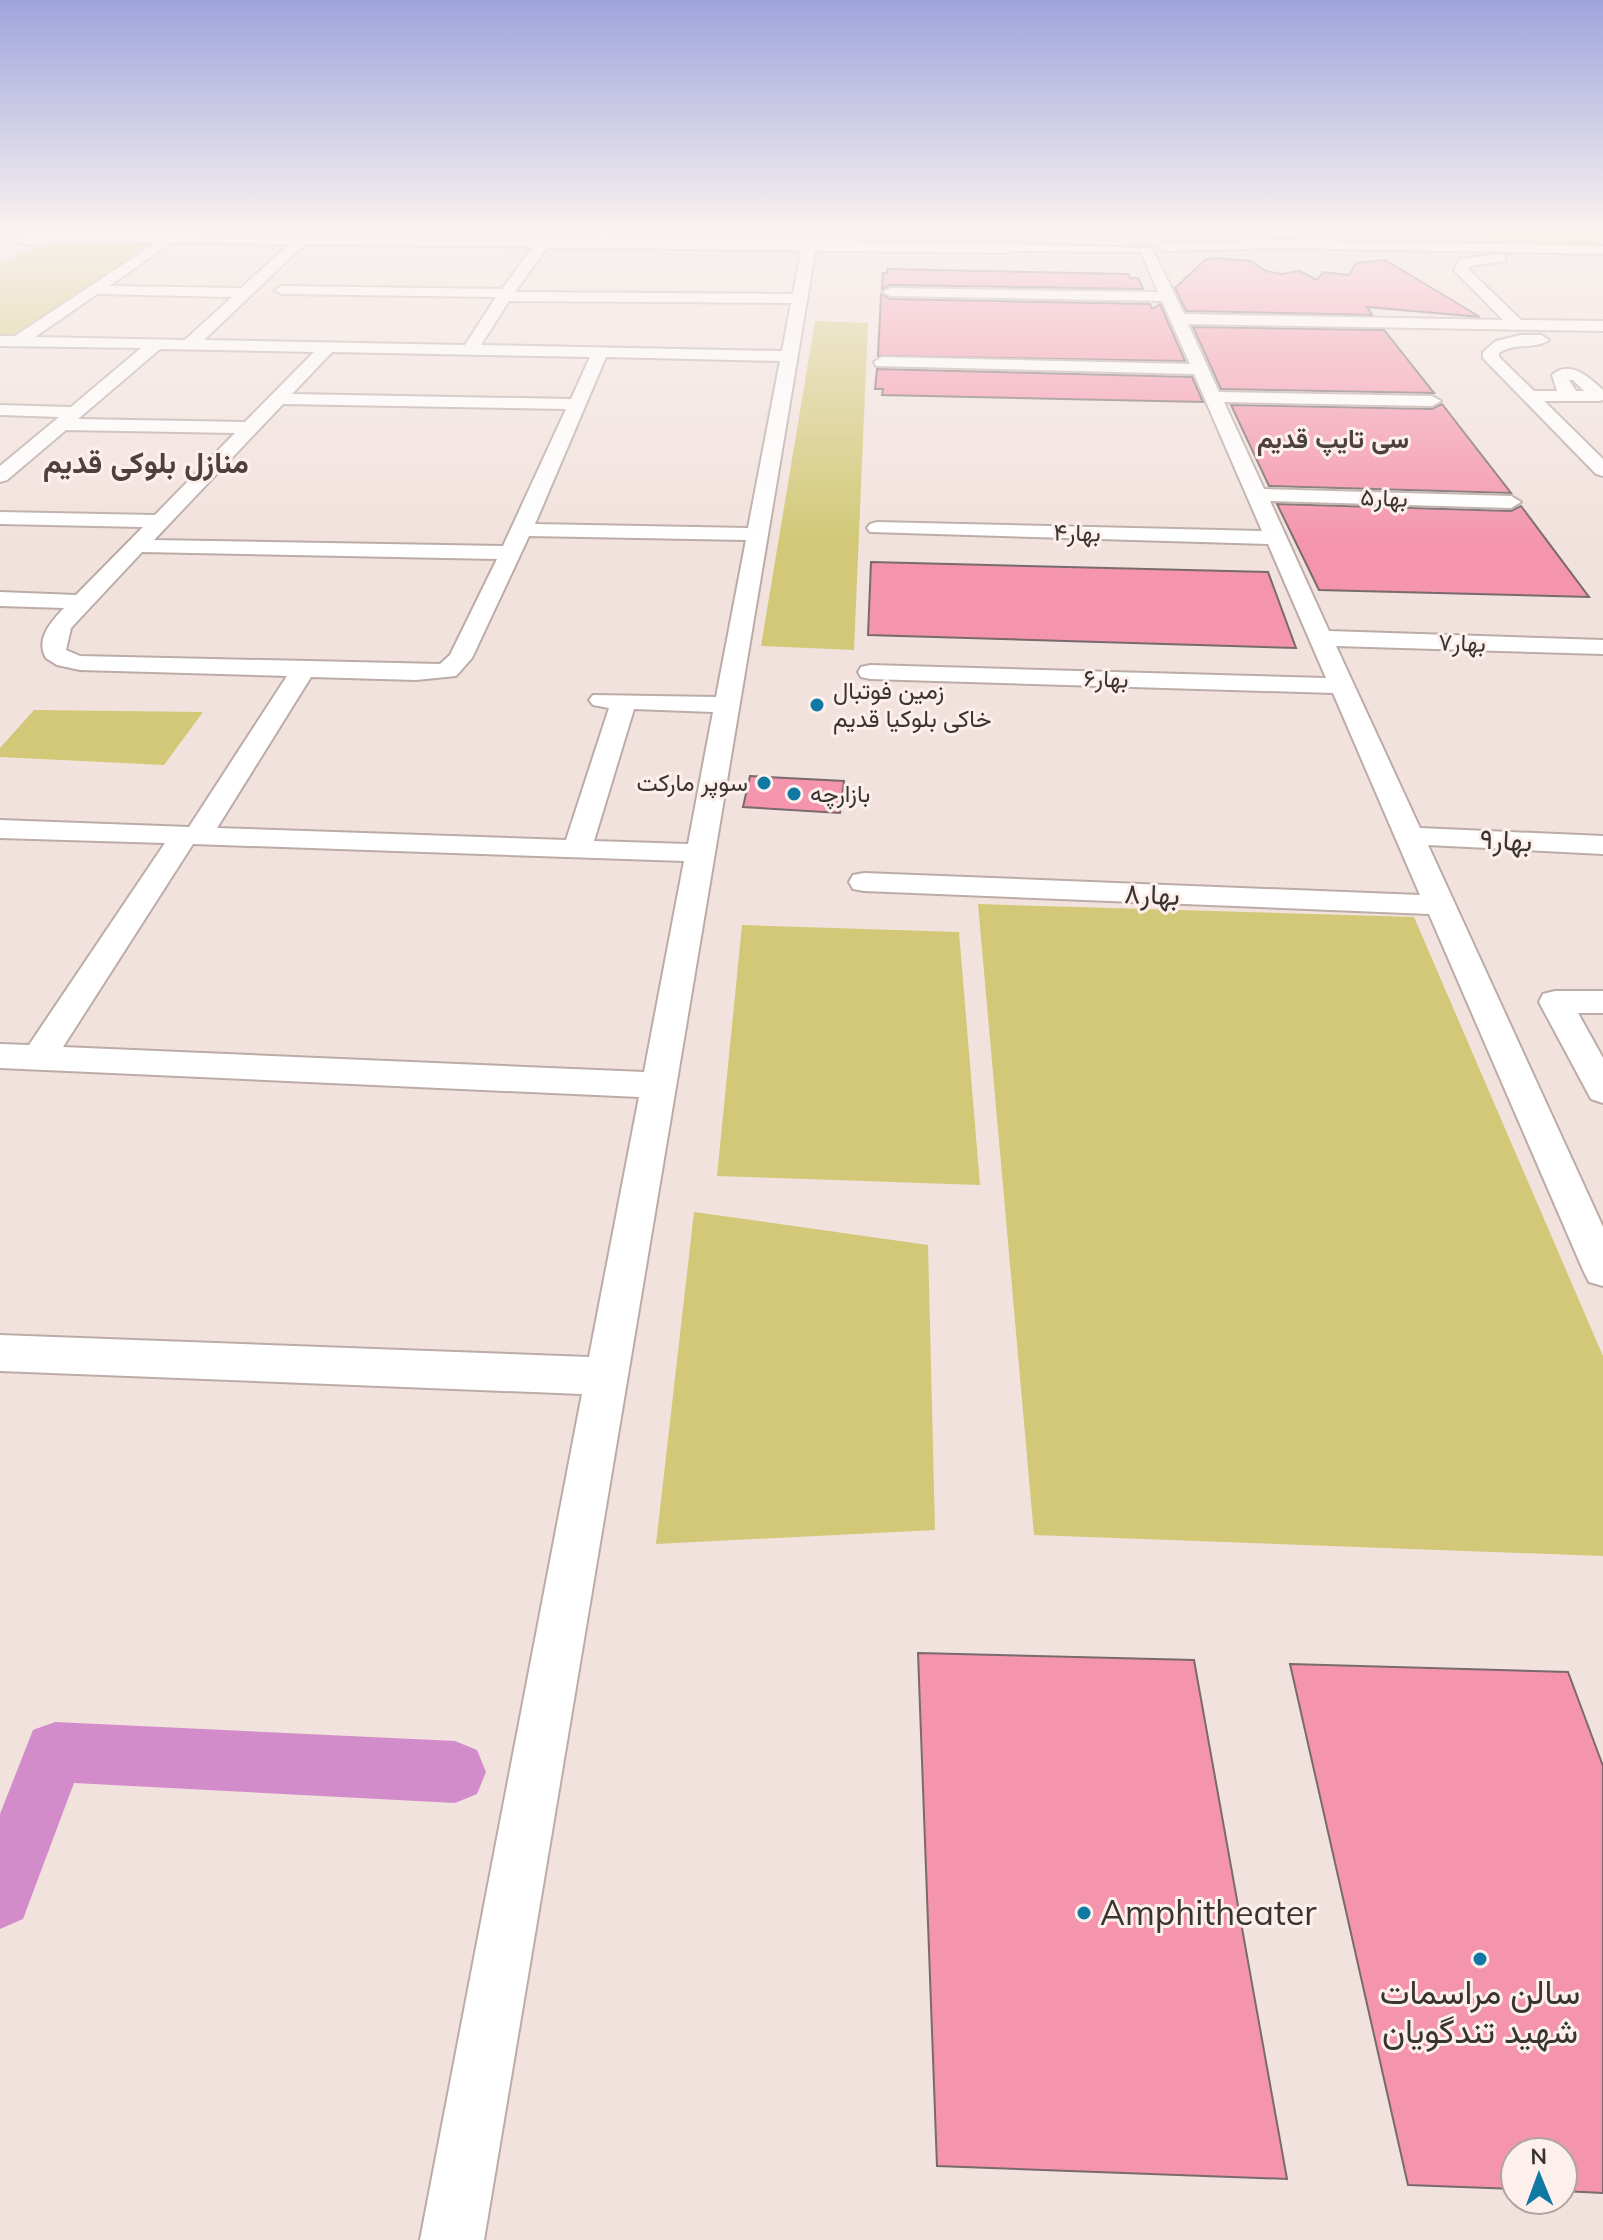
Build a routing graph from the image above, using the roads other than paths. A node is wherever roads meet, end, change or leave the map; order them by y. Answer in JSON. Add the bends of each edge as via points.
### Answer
{"nodes":[{"id":1,"x":31,"y":333,"type":"edge"},
{"id":2,"x":202,"y":333,"type":"edge"},
{"id":3,"x":481,"y":333,"type":"edge"},
{"id":4,"x":793,"y":333,"type":"edge"},
{"id":5,"x":1184,"y":333,"type":"edge"},
{"id":6,"x":0,"y":341,"type":"edge"},
{"id":7,"x":19,"y":341,"type":"junction"},
{"id":8,"x":1603,"y":341,"type":"edge"},
{"id":9,"x":156,"y":344,"type":"junction"},
{"id":10,"x":189,"y":345,"type":"junction"},
{"id":11,"x":328,"y":347,"type":"junction"},
{"id":12,"x":470,"y":350,"type":"junction"},
{"id":13,"x":600,"y":353,"type":"junction"},
{"id":14,"x":789,"y":356,"type":"junction"},
{"id":15,"x":882,"y":362,"type":"dead end"},
{"id":16,"x":1200,"y":369,"type":"junction"},
{"id":17,"x":1530,"y":396,"type":"junction"},
{"id":18,"x":1571,"y":396,"type":"dead end"},
{"id":19,"x":1213,"y":397,"type":"junction"},
{"id":20,"x":279,"y":399,"type":"junction"},
{"id":21,"x":1432,"y":401,"type":"dead end"},
{"id":22,"x":578,"y":404,"type":"junction"},
{"id":23,"x":0,"y":410,"type":"edge"},
{"id":24,"x":76,"y":412,"type":"junction"},
{"id":25,"x":61,"y":424,"type":"junction"},
{"id":26,"x":252,"y":428,"type":"junction"},
{"id":27,"x":1600,"y":464,"type":"edge"},
{"id":28,"x":0,"y":476,"type":"edge"},
{"id":29,"x":1257,"y":495,"type":"junction"},
{"id":30,"x":1511,"y":502,"type":"dead end"},
{"id":31,"x":0,"y":518,"type":"edge"},
{"id":32,"x":158,"y":521,"type":"junction"},
{"id":33,"x":877,"y":528,"type":"dead end"},
{"id":34,"x":522,"y":530,"type":"junction"},
{"id":35,"x":757,"y":534,"type":"junction"},
{"id":36,"x":1276,"y":538,"type":"junction"},
{"id":37,"x":136,"y":546,"type":"junction"},
{"id":38,"x":509,"y":553,"type":"junction"},
{"id":39,"x":0,"y":599,"type":"edge"},
{"id":40,"x":82,"y":602,"type":"junction"},
{"id":41,"x":1321,"y":638,"type":"junction"},
{"id":42,"x":1603,"y":647,"type":"edge"},
{"id":43,"x":304,"y":669,"type":"junction"},
{"id":44,"x":870,"y":672,"type":"dead end"},
{"id":45,"x":1342,"y":686,"type":"junction"},
{"id":46,"x":727,"y":705,"type":"junction"},
{"id":47,"x":0,"y":829,"type":"edge"},
{"id":48,"x":191,"y":836,"type":"junction"},
{"id":49,"x":1409,"y":836,"type":"junction"},
{"id":50,"x":1603,"y":845,"type":"edge"},
{"id":51,"x":577,"y":849,"type":"junction"},
{"id":52,"x":700,"y":853,"type":"junction"},
{"id":53,"x":864,"y":882,"type":"dead end"},
{"id":54,"x":1440,"y":905,"type":"junction"},
{"id":55,"x":1603,"y":1002,"type":"edge"},
{"id":56,"x":0,"y":1056,"type":"edge"},
{"id":57,"x":39,"y":1057,"type":"junction"},
{"id":58,"x":659,"y":1085,"type":"junction"},
{"id":59,"x":1603,"y":1090,"type":"edge"},
{"id":60,"x":1588,"y":1204,"type":"edge"},
{"id":61,"x":1603,"y":1270,"type":"edge"},
{"id":62,"x":0,"y":1353,"type":"edge"},
{"id":63,"x":606,"y":1376,"type":"junction"},
{"id":64,"x":452,"y":2240,"type":"edge"}],
"edges":[{"from":1,"to":7,"type":"street"},
{"from":2,"to":10,"type":"street"},
{"from":3,"to":12,"type":"street"},
{"from":4,"to":14,"type":"street"},
{"from":5,"to":16,"type":"street"},
{"from":6,"to":7,"type":"street"},
{"from":7,"to":9,"type":"street"},
{"from":8,"to":17,"type":"street","via":[[1513,341],[1496,346],[1491,358]]},
{"from":9,"to":10,"type":"street"},
{"from":9,"to":24,"type":"street"},
{"from":10,"to":11,"type":"street"},
{"from":11,"to":12,"type":"street"},
{"from":11,"to":20,"type":"street"},
{"from":12,"to":13,"type":"street"},
{"from":13,"to":14,"type":"street"},
{"from":13,"to":22,"type":"street"},
{"from":14,"to":35,"type":"street"},
{"from":15,"to":16,"type":"street"},
{"from":16,"to":19,"type":"street"},
{"from":17,"to":18,"type":"street"},
{"from":17,"to":27,"type":"street"},
{"from":19,"to":21,"type":"street"},
{"from":19,"to":29,"type":"street"},
{"from":20,"to":22,"type":"street"},
{"from":20,"to":26,"type":"street"},
{"from":22,"to":34,"type":"street"},
{"from":23,"to":24,"type":"street"},
{"from":24,"to":25,"type":"street"},
{"from":25,"to":26,"type":"street"},
{"from":25,"to":28,"type":"street"},
{"from":26,"to":32,"type":"street"},
{"from":29,"to":30,"type":"street","name":"بهار۵"},
{"from":29,"to":36,"type":"street"},
{"from":31,"to":32,"type":"street"},
{"from":32,"to":37,"type":"street"},
{"from":33,"to":36,"type":"street","name":"بهار۴"},
{"from":34,"to":35,"type":"street"},
{"from":34,"to":38,"type":"street"},
{"from":35,"to":46,"type":"street"},
{"from":36,"to":41,"type":"street"},
{"from":37,"to":38,"type":"street"},
{"from":37,"to":40,"type":"street"},
{"from":38,"to":43,"type":"street","via":[[460,658],[447,671]]},
{"from":39,"to":40,"type":"street"},
{"from":40,"to":43,"type":"street","via":[[52,642],[54,653],[66,660]]},
{"from":41,"to":42,"type":"street","name":"بهار۷"},
{"from":41,"to":45,"type":"street"},
{"from":43,"to":48,"type":"street"},
{"from":44,"to":45,"type":"street","name":"بهار۶"},
{"from":45,"to":49,"type":"street"},
{"from":46,"to":51,"type":"street","via":[[613,701]]},
{"from":46,"to":52,"type":"street"},
{"from":47,"to":48,"type":"street"},
{"from":48,"to":51,"type":"street"},
{"from":48,"to":57,"type":"street"},
{"from":49,"to":50,"type":"street","name":"بهار۹"},
{"from":49,"to":54,"type":"street"},
{"from":51,"to":52,"type":"street"},
{"from":52,"to":58,"type":"street"},
{"from":53,"to":54,"type":"street","name":"بهار۸"},
{"from":54,"to":60,"type":"street"},
{"from":55,"to":59,"type":"street","via":[[1555,1002]]},
{"from":56,"to":57,"type":"street"},
{"from":57,"to":58,"type":"street"},
{"from":58,"to":63,"type":"street"},
{"from":60,"to":61,"type":"street"},
{"from":62,"to":63,"type":"street"},
{"from":63,"to":64,"type":"street"}]}
